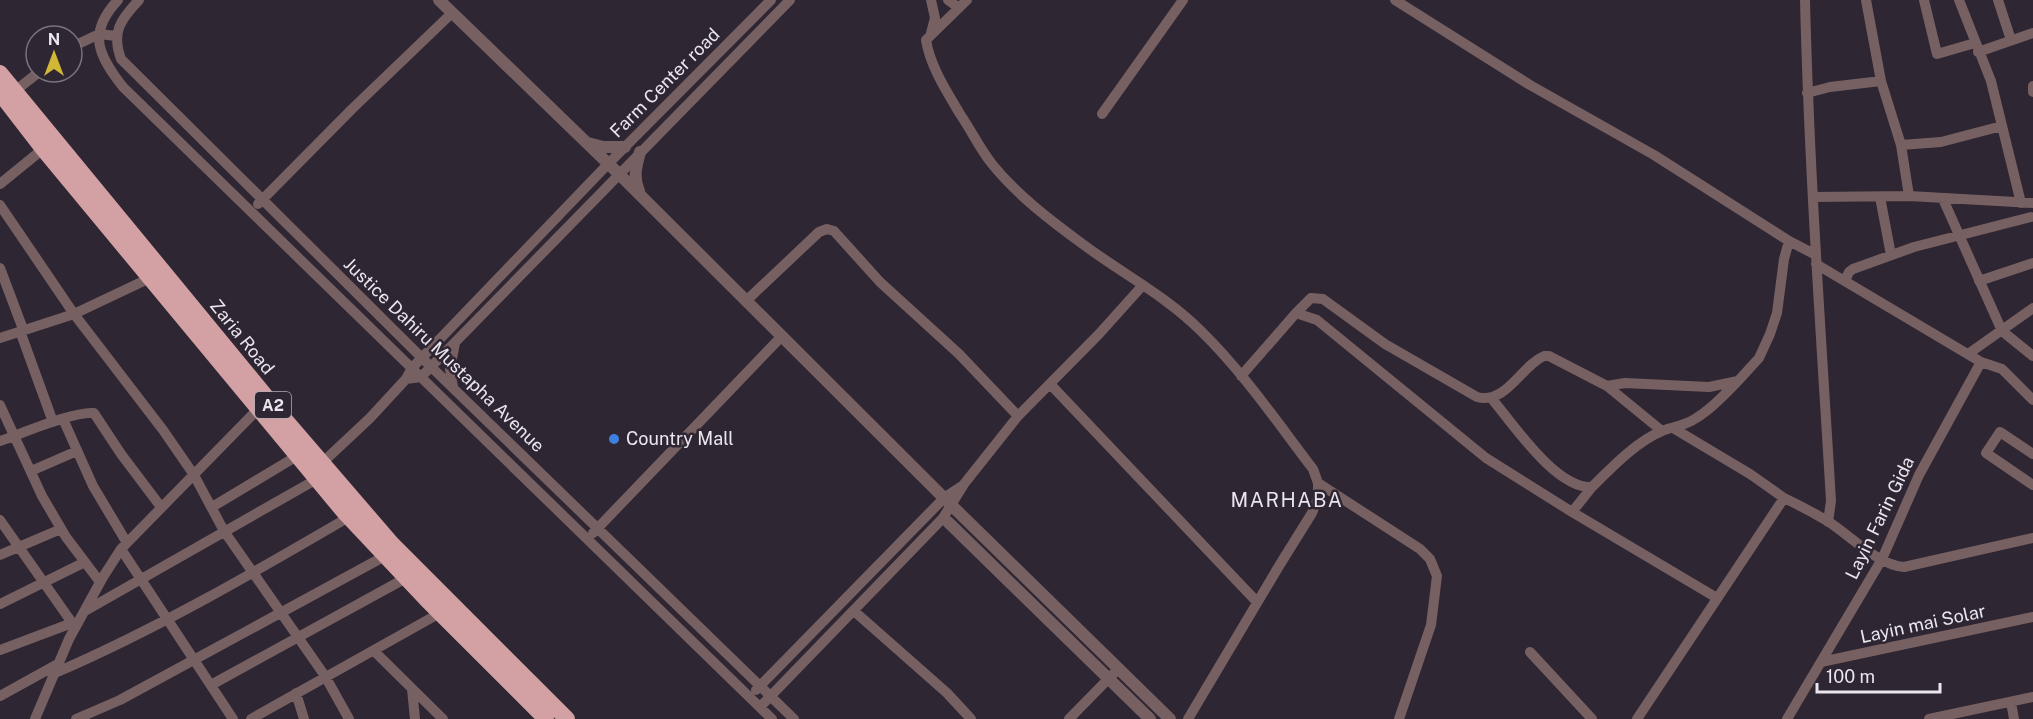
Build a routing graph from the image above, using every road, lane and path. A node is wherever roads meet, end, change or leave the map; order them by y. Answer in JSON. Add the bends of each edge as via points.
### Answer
{"nodes":[{"id":1,"x":118,"y":0,"type":"edge"},
{"id":2,"x":139,"y":0,"type":"edge"},
{"id":3,"x":439,"y":0,"type":"edge"},
{"id":4,"x":771,"y":0,"type":"edge"},
{"id":5,"x":790,"y":0,"type":"edge"},
{"id":6,"x":932,"y":0,"type":"edge"},
{"id":7,"x":948,"y":0,"type":"edge"},
{"id":8,"x":1183,"y":0,"type":"edge"},
{"id":9,"x":1395,"y":0,"type":"edge"},
{"id":10,"x":1805,"y":0,"type":"edge"},
{"id":11,"x":1866,"y":0,"type":"edge"},
{"id":12,"x":1924,"y":0,"type":"edge"},
{"id":13,"x":1959,"y":0,"type":"edge"},
{"id":14,"x":1998,"y":0,"type":"edge"},
{"id":15,"x":963,"y":4,"type":"edge"},
{"id":16,"x":452,"y":13,"type":"junction"},
{"id":17,"x":951,"y":16,"type":"junction"},
{"id":18,"x":931,"y":33,"type":"junction"},
{"id":19,"x":2033,"y":33,"type":"edge"},
{"id":20,"x":99,"y":34,"type":"junction"},
{"id":21,"x":116,"y":36,"type":"junction"},
{"id":22,"x":2011,"y":40,"type":"junction"},
{"id":23,"x":84,"y":41,"type":"edge"},
{"id":24,"x":1976,"y":48,"type":"junction"},
{"id":25,"x":0,"y":73,"type":"edge"},
{"id":26,"x":24,"y":81,"type":"edge"},
{"id":27,"x":1881,"y":81,"type":"junction"},
{"id":28,"x":2033,"y":86,"type":"edge"},
{"id":29,"x":7,"y":92,"type":"edge"},
{"id":30,"x":2033,"y":92,"type":"edge"},
{"id":31,"x":1807,"y":93,"type":"junction"},
{"id":32,"x":1102,"y":114,"type":"dead end"},
{"id":33,"x":2002,"y":126,"type":"junction"},
{"id":34,"x":584,"y":141,"type":"junction"},
{"id":35,"x":1901,"y":145,"type":"junction"},
{"id":36,"x":626,"y":147,"type":"junction"},
{"id":37,"x":43,"y":149,"type":"junction"},
{"id":38,"x":640,"y":152,"type":"junction"},
{"id":39,"x":608,"y":164,"type":"junction"},
{"id":40,"x":620,"y":175,"type":"junction"},
{"id":41,"x":0,"y":184,"type":"edge"},
{"id":42,"x":1813,"y":196,"type":"junction"},
{"id":43,"x":1880,"y":196,"type":"junction"},
{"id":44,"x":1909,"y":196,"type":"junction"},
{"id":45,"x":642,"y":198,"type":"junction"},
{"id":46,"x":1943,"y":199,"type":"junction"},
{"id":47,"x":262,"y":200,"type":"junction"},
{"id":48,"x":2021,"y":203,"type":"junction"},
{"id":49,"x":2033,"y":203,"type":"edge"},
{"id":50,"x":0,"y":205,"type":"edge"},
{"id":51,"x":251,"y":211,"type":"junction"},
{"id":52,"x":2032,"y":219,"type":"edge"},
{"id":53,"x":1959,"y":235,"type":"junction"},
{"id":54,"x":1789,"y":241,"type":"junction"},
{"id":55,"x":1891,"y":255,"type":"junction"},
{"id":56,"x":1816,"y":259,"type":"junction"},
{"id":57,"x":2033,"y":263,"type":"edge"},
{"id":58,"x":0,"y":268,"type":"edge"},
{"id":59,"x":150,"y":278,"type":"junction"},
{"id":60,"x":1845,"y":281,"type":"junction"},
{"id":61,"x":1979,"y":281,"type":"junction"},
{"id":62,"x":1143,"y":285,"type":"junction"},
{"id":63,"x":746,"y":300,"type":"junction"},
{"id":64,"x":2033,"y":308,"type":"edge"},
{"id":65,"x":74,"y":314,"type":"junction"},
{"id":66,"x":1296,"y":314,"type":"junction"},
{"id":67,"x":21,"y":330,"type":"junction"},
{"id":68,"x":2002,"y":331,"type":"junction"},
{"id":69,"x":782,"y":336,"type":"junction"},
{"id":70,"x":0,"y":338,"type":"edge"},
{"id":71,"x":455,"y":342,"type":"junction"},
{"id":72,"x":1968,"y":354,"type":"junction"},
{"id":73,"x":2033,"y":356,"type":"edge"},
{"id":74,"x":422,"y":358,"type":"junction"},
{"id":75,"x":1981,"y":362,"type":"junction"},
{"id":76,"x":431,"y":366,"type":"junction"},
{"id":77,"x":412,"y":368,"type":"junction"},
{"id":78,"x":1241,"y":376,"type":"junction"},
{"id":79,"x":421,"y":377,"type":"junction"},
{"id":80,"x":406,"y":379,"type":"junction"},
{"id":81,"x":1738,"y":381,"type":"junction"},
{"id":82,"x":1050,"y":384,"type":"junction"},
{"id":83,"x":453,"y":387,"type":"junction"},
{"id":84,"x":1607,"y":387,"type":"junction"},
{"id":85,"x":1492,"y":399,"type":"junction"},
{"id":86,"x":2033,"y":400,"type":"edge"},
{"id":87,"x":0,"y":405,"type":"edge"},
{"id":88,"x":258,"y":409,"type":"junction"},
{"id":89,"x":1018,"y":416,"type":"junction"},
{"id":90,"x":58,"y":421,"type":"junction"},
{"id":91,"x":1673,"y":428,"type":"junction"},
{"id":92,"x":1662,"y":430,"type":"junction"},
{"id":93,"x":14,"y":436,"type":"junction"},
{"id":94,"x":0,"y":441,"type":"edge"},
{"id":95,"x":77,"y":451,"type":"junction"},
{"id":96,"x":2033,"y":453,"type":"edge"},
{"id":97,"x":297,"y":456,"type":"junction"},
{"id":98,"x":322,"y":463,"type":"junction"},
{"id":99,"x":31,"y":471,"type":"junction"},
{"id":100,"x":194,"y":475,"type":"junction"},
{"id":101,"x":316,"y":479,"type":"junction"},
{"id":102,"x":1318,"y":483,"type":"junction"},
{"id":103,"x":2033,"y":485,"type":"edge"},
{"id":104,"x":1592,"y":487,"type":"junction"},
{"id":105,"x":1784,"y":498,"type":"junction"},
{"id":106,"x":948,"y":502,"type":"junction"},
{"id":107,"x":161,"y":507,"type":"junction"},
{"id":108,"x":212,"y":507,"type":"junction"},
{"id":109,"x":1572,"y":512,"type":"junction"},
{"id":110,"x":349,"y":517,"type":"junction"},
{"id":111,"x":0,"y":520,"type":"edge"},
{"id":112,"x":948,"y":522,"type":"dead end"},
{"id":113,"x":1828,"y":522,"type":"junction"},
{"id":114,"x":61,"y":529,"type":"junction"},
{"id":115,"x":598,"y":529,"type":"junction"},
{"id":116,"x":224,"y":531,"type":"junction"},
{"id":117,"x":588,"y":537,"type":"junction"},
{"id":118,"x":2033,"y":538,"type":"edge"},
{"id":119,"x":124,"y":546,"type":"junction"},
{"id":120,"x":18,"y":547,"type":"junction"},
{"id":121,"x":0,"y":555,"type":"edge"},
{"id":122,"x":385,"y":556,"type":"junction"},
{"id":123,"x":1882,"y":559,"type":"junction"},
{"id":124,"x":85,"y":562,"type":"junction"},
{"id":125,"x":253,"y":572,"type":"junction"},
{"id":126,"x":406,"y":578,"type":"junction"},
{"id":127,"x":141,"y":580,"type":"junction"},
{"id":128,"x":100,"y":582,"type":"junction"},
{"id":129,"x":43,"y":583,"type":"junction"},
{"id":130,"x":1717,"y":598,"type":"junction"},
{"id":131,"x":1257,"y":602,"type":"junction"},
{"id":132,"x":0,"y":604,"type":"edge"},
{"id":133,"x":85,"y":611,"type":"junction"},
{"id":134,"x":854,"y":611,"type":"junction"},
{"id":135,"x":280,"y":612,"type":"junction"},
{"id":136,"x":440,"y":613,"type":"junction"},
{"id":137,"x":2033,"y":617,"type":"edge"},
{"id":138,"x":167,"y":618,"type":"junction"},
{"id":139,"x":74,"y":625,"type":"junction"},
{"id":140,"x":298,"y":638,"type":"junction"},
{"id":141,"x":0,"y":650,"type":"edge"},
{"id":142,"x":374,"y":651,"type":"junction"},
{"id":143,"x":1530,"y":652,"type":"dead end"},
{"id":144,"x":194,"y":660,"type":"junction"},
{"id":145,"x":1821,"y":662,"type":"junction"},
{"id":146,"x":57,"y":668,"type":"junction"},
{"id":147,"x":1119,"y":668,"type":"junction"},
{"id":148,"x":325,"y":676,"type":"junction"},
{"id":149,"x":1109,"y":678,"type":"junction"},
{"id":150,"x":211,"y":685,"type":"junction"},
{"id":151,"x":760,"y":686,"type":"junction"},
{"id":152,"x":412,"y":689,"type":"junction"},
{"id":153,"x":296,"y":693,"type":"junction"},
{"id":154,"x":0,"y":696,"type":"edge"},
{"id":155,"x":749,"y":696,"type":"junction"},
{"id":156,"x":771,"y":697,"type":"junction"},
{"id":157,"x":2033,"y":697,"type":"edge"},
{"id":158,"x":2011,"y":702,"type":"junction"},
{"id":159,"x":760,"y":707,"type":"junction"},
{"id":160,"x":1945,"y":717,"type":"edge"},
{"id":161,"x":35,"y":719,"type":"edge"},
{"id":162,"x":76,"y":719,"type":"edge"},
{"id":163,"x":233,"y":719,"type":"edge"},
{"id":164,"x":251,"y":719,"type":"edge"},
{"id":165,"x":304,"y":719,"type":"edge"},
{"id":166,"x":350,"y":719,"type":"edge"},
{"id":167,"x":415,"y":719,"type":"edge"},
{"id":168,"x":443,"y":719,"type":"edge"},
{"id":169,"x":546,"y":719,"type":"edge"},
{"id":170,"x":567,"y":719,"type":"edge"},
{"id":171,"x":772,"y":719,"type":"edge"},
{"id":172,"x":794,"y":719,"type":"edge"},
{"id":173,"x":971,"y":719,"type":"edge"},
{"id":174,"x":1069,"y":719,"type":"edge"},
{"id":175,"x":1150,"y":719,"type":"edge"},
{"id":176,"x":1170,"y":719,"type":"edge"},
{"id":177,"x":1188,"y":719,"type":"edge"},
{"id":178,"x":1399,"y":719,"type":"edge"},
{"id":179,"x":1592,"y":719,"type":"edge"},
{"id":180,"x":1637,"y":719,"type":"edge"},
{"id":181,"x":1787,"y":719,"type":"edge"},
{"id":182,"x":1929,"y":719,"type":"edge"},
{"id":183,"x":2014,"y":719,"type":"edge"}],
"edges":[{"from":1,"to":20,"type":"street","via":[[108,11]]},
{"from":2,"to":21,"type":"street","via":[[126,14]]},
{"from":3,"to":16,"type":"street"},
{"from":4,"to":36,"type":"street","name":"Farm Center road"},
{"from":5,"to":38,"type":"street"},
{"from":6,"to":17,"type":"street"},
{"from":6,"to":18,"type":"street","via":[[935,18]]},
{"from":7,"to":15,"type":"street"},
{"from":8,"to":32,"type":"street"},
{"from":9,"to":54,"type":"street"},
{"from":10,"to":31,"type":"street"},
{"from":11,"to":27,"type":"street"},
{"from":12,"to":24,"type":"street","via":[[1937,54]]},
{"from":13,"to":24,"type":"street"},
{"from":14,"to":22,"type":"street"},
{"from":15,"to":17,"type":"street"},
{"from":16,"to":34,"type":"street"},
{"from":16,"to":47,"type":"street"},
{"from":17,"to":18,"type":"street"},
{"from":18,"to":62,"type":"street","via":[[926,40],[927,50],[948,94],[991,163],[1015,189],[1084,246]]},
{"from":19,"to":22,"type":"street"},
{"from":20,"to":21,"type":"street"},
{"from":20,"to":23,"type":"street"},
{"from":20,"to":51,"type":"street","via":[[100,52],[123,87]]},
{"from":21,"to":47,"type":"street","name":"Justice Dahiru Mustapha Avenue","via":[[121,59]]},
{"from":22,"to":24,"type":"street"},
{"from":24,"to":33,"type":"street","via":[[1991,81]]},
{"from":25,"to":29,"type":"highway","name":"Zaria Road","number":"A2"},
{"from":26,"to":29,"type":"street"},
{"from":27,"to":31,"type":"street"},
{"from":27,"to":35,"type":"street"},
{"from":28,"to":30,"type":"street"},
{"from":29,"to":37,"type":"highway","name":"Zaria Road","number":"A2"},
{"from":29,"to":98,"type":"highway","name":"Zaria Road","number":"A2"},
{"from":31,"to":42,"type":"street"},
{"from":33,"to":35,"type":"street","via":[[1941,142]]},
{"from":33,"to":48,"type":"street"},
{"from":34,"to":36,"type":"street","via":[[603,147]]},
{"from":34,"to":39,"type":"street"},
{"from":35,"to":44,"type":"street"},
{"from":36,"to":39,"type":"street","name":"Farm Center road"},
{"from":37,"to":41,"type":"street"},
{"from":37,"to":59,"type":"highway","name":"Zaria Road","number":"A2"},
{"from":38,"to":40,"type":"street"},
{"from":38,"to":45,"type":"street","via":[[635,181]]},
{"from":39,"to":40,"type":"street"},
{"from":39,"to":74,"type":"street","name":"Farm Center road"},
{"from":40,"to":45,"type":"street"},
{"from":40,"to":71,"type":"street"},
{"from":42,"to":43,"type":"street"},
{"from":42,"to":56,"type":"street"},
{"from":43,"to":44,"type":"street"},
{"from":43,"to":55,"type":"street"},
{"from":44,"to":46,"type":"street"},
{"from":45,"to":63,"type":"street"},
{"from":46,"to":48,"type":"street"},
{"from":46,"to":53,"type":"street"},
{"from":47,"to":51,"type":"street"},
{"from":47,"to":74,"type":"street","name":"Justice Dahiru Mustapha Avenue"},
{"from":48,"to":49,"type":"street"},
{"from":50,"to":65,"type":"street"},
{"from":51,"to":77,"type":"street"},
{"from":52,"to":53,"type":"street"},
{"from":53,"to":55,"type":"street"},
{"from":53,"to":61,"type":"street"},
{"from":54,"to":56,"type":"street"},
{"from":54,"to":81,"type":"street","via":[[1770,334],[1759,358]]},
{"from":55,"to":60,"type":"street","via":[[1853,269]]},
{"from":56,"to":60,"type":"street"},
{"from":56,"to":113,"type":"street","via":[[1832,501]]},
{"from":57,"to":61,"type":"street"},
{"from":58,"to":67,"type":"street"},
{"from":59,"to":65,"type":"street"},
{"from":59,"to":88,"type":"highway","name":"Zaria Road","number":"A2"},
{"from":60,"to":72,"type":"street"},
{"from":61,"to":68,"type":"street"},
{"from":62,"to":78,"type":"street","via":[[1201,331]]},
{"from":62,"to":82,"type":"street"},
{"from":63,"to":69,"type":"street"},
{"from":63,"to":89,"type":"street","via":[[819,232],[834,231],[880,282]]},
{"from":64,"to":68,"type":"street"},
{"from":65,"to":67,"type":"street"},
{"from":65,"to":100,"type":"street"},
{"from":66,"to":78,"type":"street"},
{"from":66,"to":85,"type":"street","via":[[1311,298],[1323,299],[1404,355],[1477,397]]},
{"from":66,"to":109,"type":"street","via":[[1317,320],[1486,458]]},
{"from":67,"to":70,"type":"street"},
{"from":67,"to":90,"type":"street"},
{"from":68,"to":72,"type":"street"},
{"from":68,"to":73,"type":"street"},
{"from":69,"to":106,"type":"street"},
{"from":69,"to":115,"type":"street"},
{"from":71,"to":76,"type":"street"},
{"from":71,"to":83,"type":"street","via":[[450,369]]},
{"from":72,"to":75,"type":"street"},
{"from":74,"to":76,"type":"street","name":"Justice Dahiru Mustapha Avenue"},
{"from":74,"to":77,"type":"street","name":"Farm Center road"},
{"from":75,"to":86,"type":"street","via":[[2002,369]]},
{"from":75,"to":123,"type":"street","name":"Layin Farin Gida","via":[[1919,475]]},
{"from":76,"to":79,"type":"street"},
{"from":76,"to":83,"type":"street","name":"Justice Dahiru Mustapha Avenue"},
{"from":77,"to":79,"type":"street"},
{"from":77,"to":80,"type":"street","name":"Farm Center road"},
{"from":78,"to":102,"type":"street","via":[[1312,468]]},
{"from":79,"to":80,"type":"street"},
{"from":79,"to":117,"type":"street"},
{"from":80,"to":98,"type":"street","name":"Farm Center road"},
{"from":81,"to":84,"type":"street","via":[[1709,387],[1625,383]]},
{"from":81,"to":91,"type":"street","via":[[1692,421]]},
{"from":82,"to":89,"type":"street"},
{"from":82,"to":131,"type":"street"},
{"from":83,"to":115,"type":"street","name":"Justice Dahiru Mustapha Avenue"},
{"from":84,"to":85,"type":"street","via":[[1544,356]]},
{"from":84,"to":92,"type":"street"},
{"from":85,"to":104,"type":"street","via":[[1560,476],[1576,485]]},
{"from":87,"to":93,"type":"street"},
{"from":88,"to":97,"type":"highway","name":"Zaria Road","number":"A2"},
{"from":88,"to":100,"type":"street"},
{"from":89,"to":106,"type":"street"},
{"from":90,"to":93,"type":"street"},
{"from":90,"to":95,"type":"street"},
{"from":90,"to":107,"type":"street","via":[[94,412]]},
{"from":91,"to":92,"type":"street"},
{"from":91,"to":105,"type":"street"},
{"from":92,"to":104,"type":"street","via":[[1620,459]]},
{"from":93,"to":94,"type":"street"},
{"from":93,"to":99,"type":"street"},
{"from":95,"to":99,"type":"street"},
{"from":95,"to":119,"type":"street"},
{"from":96,"to":103,"type":"street","via":[[2000,432],[1986,453]]},
{"from":97,"to":101,"type":"highway","name":"Zaria Road","number":"A2"},
{"from":97,"to":108,"type":"street"},
{"from":98,"to":170,"type":"highway","name":"Zaria Road","number":"A2","via":[[392,544]]},
{"from":99,"to":114,"type":"street"},
{"from":100,"to":107,"type":"street"},
{"from":100,"to":108,"type":"street"},
{"from":101,"to":110,"type":"highway","name":"Zaria Road","number":"A2"},
{"from":101,"to":116,"type":"street"},
{"from":102,"to":131,"type":"street","via":[[1312,513]]},
{"from":102,"to":178,"type":"street","via":[[1420,549],[1435,568],[1431,625]]},
{"from":104,"to":109,"type":"street"},
{"from":105,"to":113,"type":"street"},
{"from":105,"to":130,"type":"street"},
{"from":106,"to":134,"type":"street","via":[[943,518]]},
{"from":106,"to":147,"type":"street"},
{"from":106,"to":151,"type":"street"},
{"from":107,"to":119,"type":"street"},
{"from":108,"to":116,"type":"street"},
{"from":109,"to":130,"type":"street"},
{"from":110,"to":122,"type":"highway","name":"Zaria Road","number":"A2"},
{"from":110,"to":125,"type":"street"},
{"from":111,"to":120,"type":"street"},
{"from":112,"to":149,"type":"street"},
{"from":113,"to":123,"type":"street"},
{"from":114,"to":120,"type":"street"},
{"from":114,"to":124,"type":"street"},
{"from":115,"to":117,"type":"street"},
{"from":115,"to":151,"type":"street","name":"Justice Dahiru Mustapha Avenue"},
{"from":116,"to":125,"type":"street"},
{"from":116,"to":127,"type":"street"},
{"from":117,"to":155,"type":"street"},
{"from":118,"to":123,"type":"street","via":[[1904,567]]},
{"from":119,"to":127,"type":"street"},
{"from":119,"to":128,"type":"street"},
{"from":120,"to":121,"type":"street"},
{"from":120,"to":129,"type":"street"},
{"from":122,"to":126,"type":"highway","name":"Zaria Road","number":"A2"},
{"from":122,"to":135,"type":"street"},
{"from":123,"to":145,"type":"street","name":"Layin Farin Gida"},
{"from":124,"to":128,"type":"street"},
{"from":124,"to":129,"type":"street"},
{"from":125,"to":135,"type":"street"},
{"from":125,"to":138,"type":"street"},
{"from":126,"to":136,"type":"highway","name":"Zaria Road","number":"A2"},
{"from":126,"to":140,"type":"street"},
{"from":127,"to":133,"type":"street"},
{"from":127,"to":138,"type":"street"},
{"from":128,"to":133,"type":"street"},
{"from":129,"to":132,"type":"street"},
{"from":129,"to":139,"type":"street"},
{"from":130,"to":180,"type":"street"},
{"from":131,"to":177,"type":"street"},
{"from":133,"to":139,"type":"street"},
{"from":134,"to":156,"type":"street"},
{"from":134,"to":173,"type":"street"},
{"from":135,"to":140,"type":"street"},
{"from":135,"to":144,"type":"street"},
{"from":136,"to":142,"type":"street"},
{"from":136,"to":169,"type":"highway","name":"Zaria Road","number":"A2"},
{"from":137,"to":145,"type":"street","name":"Layin mai Solar"},
{"from":138,"to":144,"type":"street"},
{"from":138,"to":146,"type":"street"},
{"from":139,"to":141,"type":"street"},
{"from":139,"to":146,"type":"street"},
{"from":140,"to":148,"type":"street"},
{"from":140,"to":150,"type":"street"},
{"from":142,"to":148,"type":"street"},
{"from":142,"to":152,"type":"street"},
{"from":143,"to":179,"type":"street"},
{"from":144,"to":150,"type":"street"},
{"from":144,"to":162,"type":"street"},
{"from":145,"to":181,"type":"street","name":"Layin Farin Gida"},
{"from":146,"to":154,"type":"street"},
{"from":146,"to":161,"type":"street"},
{"from":147,"to":149,"type":"street"},
{"from":147,"to":176,"type":"street"},
{"from":148,"to":153,"type":"street"},
{"from":148,"to":166,"type":"street"},
{"from":149,"to":174,"type":"street"},
{"from":149,"to":175,"type":"street"},
{"from":150,"to":163,"type":"street"},
{"from":151,"to":155,"type":"street"},
{"from":151,"to":156,"type":"street","name":"Justice Dahiru Mustapha Avenue"},
{"from":152,"to":167,"type":"street"},
{"from":152,"to":168,"type":"street"},
{"from":153,"to":164,"type":"street"},
{"from":153,"to":165,"type":"street"},
{"from":155,"to":159,"type":"street"},
{"from":156,"to":159,"type":"street"},
{"from":156,"to":172,"type":"street","name":"Justice Dahiru Mustapha Avenue"},
{"from":157,"to":158,"type":"street"},
{"from":158,"to":160,"type":"street"},
{"from":158,"to":183,"type":"street"},
{"from":159,"to":171,"type":"street"},
{"from":160,"to":182,"type":"street"}]}
